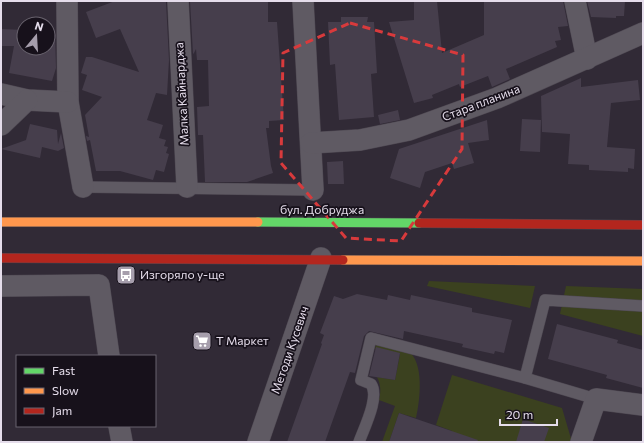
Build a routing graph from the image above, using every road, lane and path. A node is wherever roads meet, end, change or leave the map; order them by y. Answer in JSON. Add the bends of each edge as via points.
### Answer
{"nodes":[{"id":1,"x":66,"y":1,"type":"edge"},
{"id":2,"x":178,"y":1,"type":"edge"},
{"id":3,"x":304,"y":1,"type":"edge"},
{"id":4,"x":575,"y":1,"type":"edge"},
{"id":5,"x":643,"y":33,"type":"edge"},
{"id":6,"x":587,"y":59,"type":"junction"},
{"id":7,"x":1,"y":94,"type":"edge"},
{"id":8,"x":27,"y":100,"type":"junction"},
{"id":9,"x":68,"y":102,"type":"junction"},
{"id":10,"x":1,"y":125,"type":"edge"},
{"id":11,"x":311,"y":143,"type":"junction"},
{"id":12,"x":83,"y":187,"type":"joint"},
{"id":13,"x":186,"y":188,"type":"junction"},
{"id":14,"x":313,"y":190,"type":"joint"},
{"id":15,"x":1,"y":222,"type":"edge"},
{"id":16,"x":643,"y":225,"type":"edge"},
{"id":17,"x":1,"y":258,"type":"edge"},
{"id":18,"x":321,"y":258,"type":"junction"},
{"id":19,"x":643,"y":261,"type":"edge"},
{"id":20,"x":1,"y":286,"type":"edge"},
{"id":21,"x":643,"y":306,"type":"edge"},
{"id":22,"x":109,"y":355,"type":"edge"},
{"id":23,"x":525,"y":378,"type":"junction"},
{"id":24,"x":596,"y":399,"type":"junction"},
{"id":25,"x":643,"y":405,"type":"edge"},
{"id":26,"x":120,"y":427,"type":"edge"},
{"id":27,"x":122,"y":442,"type":"edge"},
{"id":28,"x":258,"y":442,"type":"edge"},
{"id":29,"x":359,"y":442,"type":"edge"},
{"id":30,"x":582,"y":442,"type":"edge"}],
"edges":[{"from":1,"to":9,"type":"street"},
{"from":2,"to":13,"type":"street","name":"Малка Кайнарджа"},
{"from":3,"to":11,"type":"street"},
{"from":4,"to":6,"type":"street"},
{"from":5,"to":6,"type":"street","name":"Стара планина"},
{"from":6,"to":11,"type":"street","name":"Стара планина","via":[[497,98],[410,130],[360,140]]},
{"from":7,"to":8,"type":"street"},
{"from":8,"to":9,"type":"street"},
{"from":8,"to":10,"type":"street"},
{"from":9,"to":12,"type":"street"},
{"from":11,"to":14,"type":"street"},
{"from":12,"to":13,"type":"lane"},
{"from":13,"to":14,"type":"lane"},
{"from":15,"to":16,"type":"main road","name":"бул. Добруджа"},
{"from":17,"to":18,"type":"main road"},
{"from":18,"to":19,"type":"main road"},
{"from":18,"to":28,"type":"street","name":"Методи Кусевич"},
{"from":20,"to":22,"type":"street","via":[[99,285]]},
{"from":21,"to":23,"type":"lane","via":[[545,300]]},
{"from":23,"to":24,"type":"lane"},
{"from":23,"to":29,"type":"lane","via":[[370,338],[361,380],[371,384],[374,395],[372,408]]},
{"from":24,"to":25,"type":"street"},
{"from":24,"to":30,"type":"street"},
{"from":26,"to":27,"type":"street"}]}
